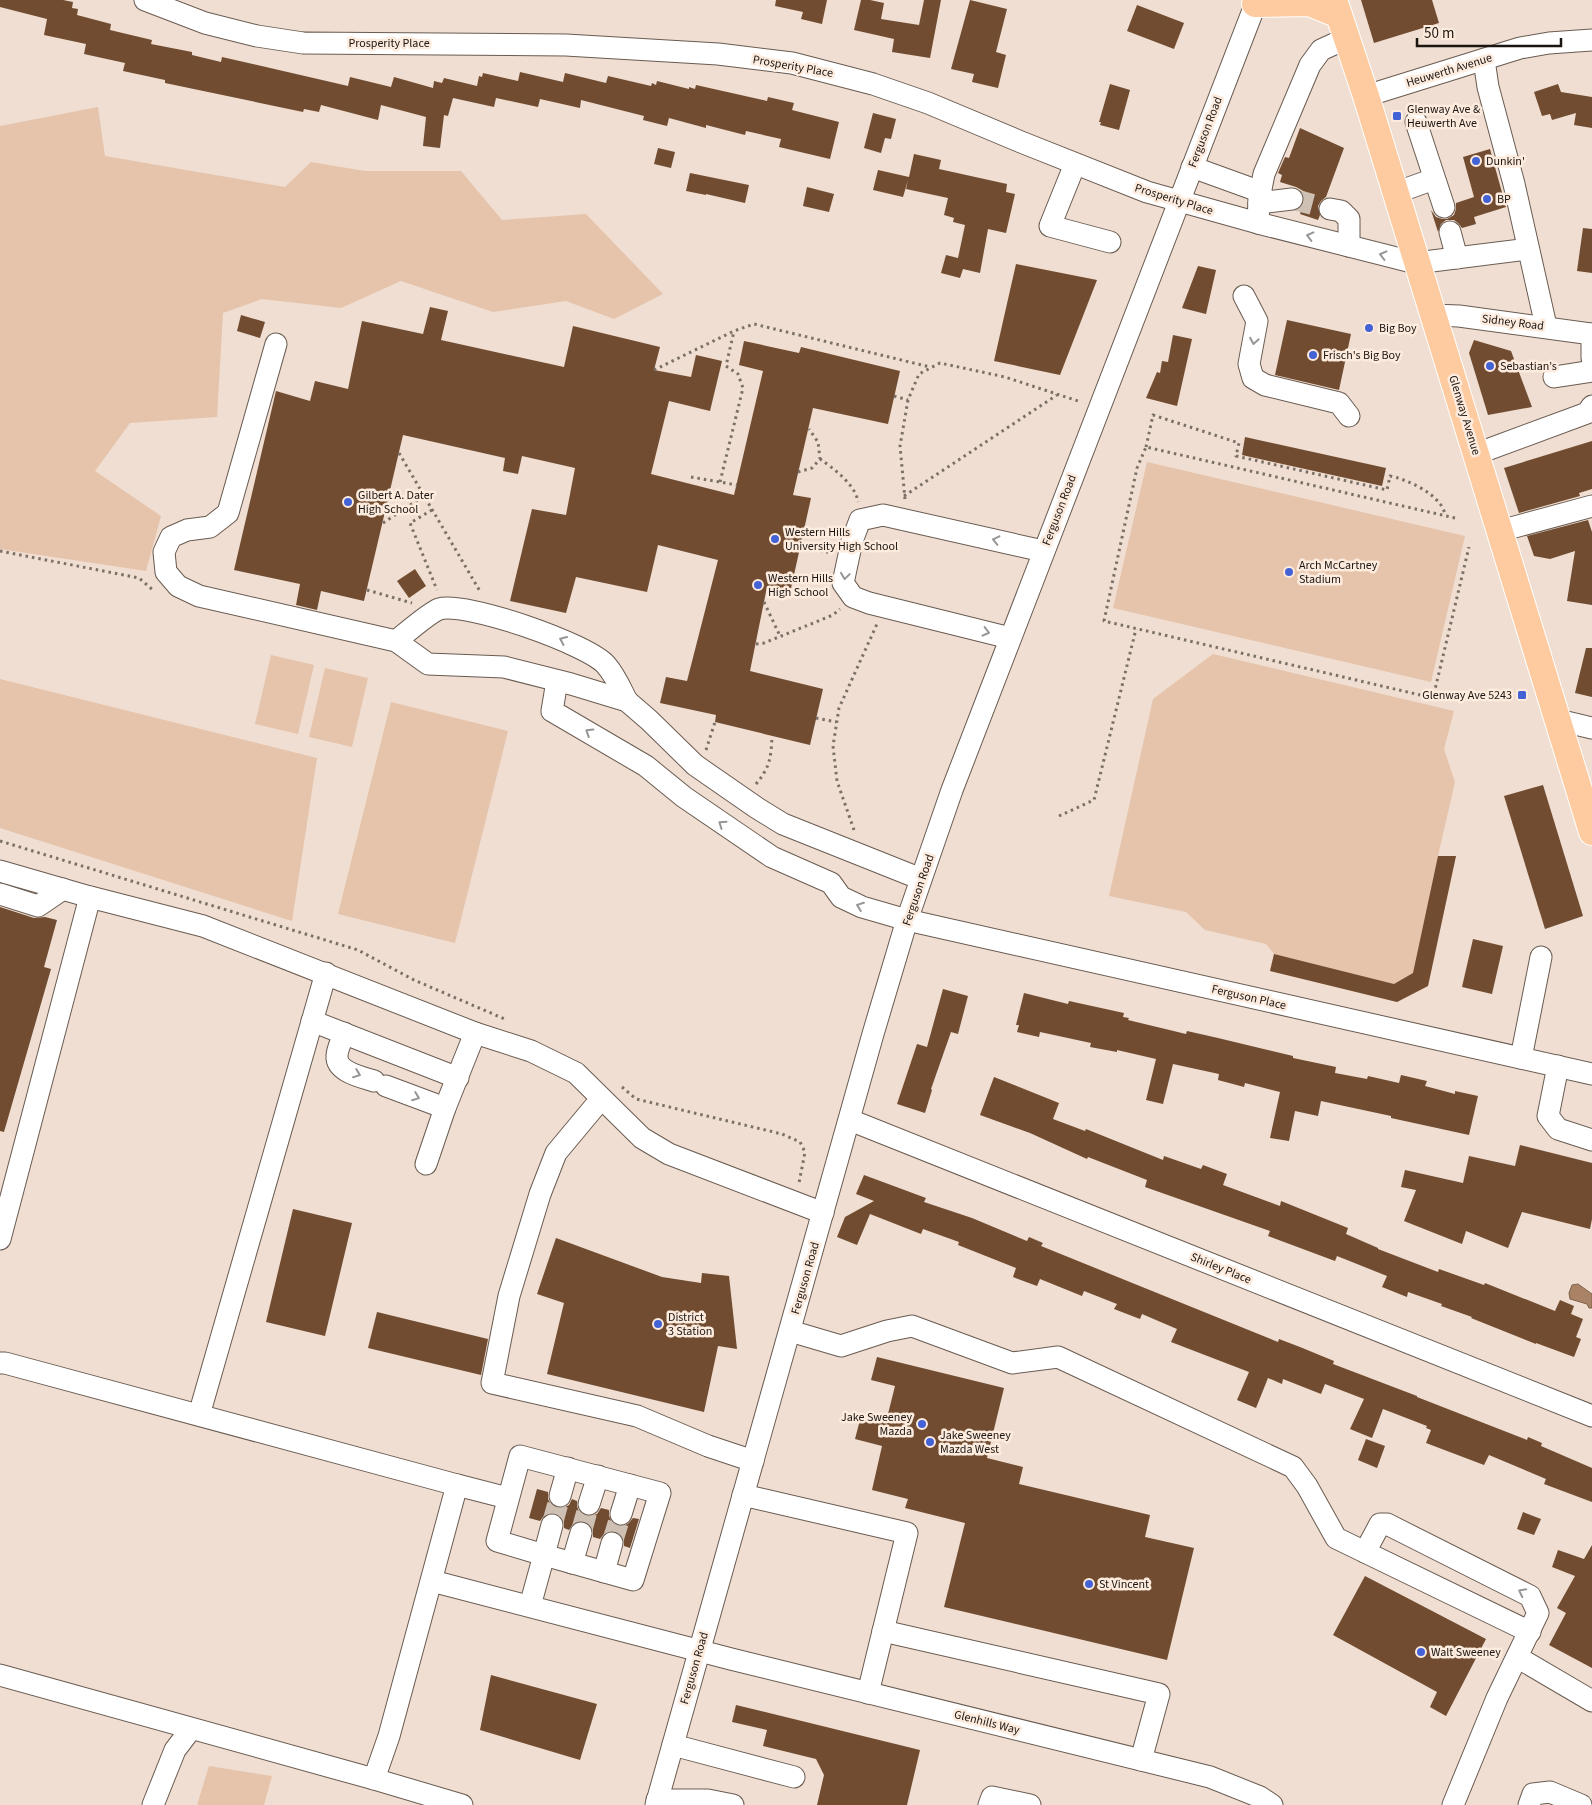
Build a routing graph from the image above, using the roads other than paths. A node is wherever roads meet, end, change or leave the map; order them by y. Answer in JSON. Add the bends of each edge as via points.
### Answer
{"nodes":[{"id":1,"x":145,"y":0,"type":"edge"},
{"id":2,"x":1256,"y":2,"type":"edge"},
{"id":3,"x":1340,"y":18,"type":"edge"},
{"id":4,"x":1592,"y":40,"type":"edge"},
{"id":5,"x":1484,"y":60,"type":"junction"},
{"id":6,"x":1366,"y":96,"type":"junction"},
{"id":7,"x":1416,"y":122,"type":"dead end"},
{"id":8,"x":1074,"y":164,"type":"junction"},
{"id":9,"x":1192,"y":167,"type":"junction"},
{"id":10,"x":1434,"y":179,"type":"junction"},
{"id":11,"x":1396,"y":194,"type":"junction"},
{"id":12,"x":1292,"y":199,"type":"tunnel mouth"},
{"id":13,"x":1178,"y":202,"type":"junction"},
{"id":14,"x":1260,"y":206,"type":"junction"},
{"id":15,"x":1444,"y":207,"type":"dead end"},
{"id":16,"x":1330,"y":209,"type":"tunnel mouth"},
{"id":17,"x":1450,"y":232,"type":"dead end"},
{"id":18,"x":1110,"y":242,"type":"dead end"},
{"id":19,"x":1349,"y":246,"type":"junction"},
{"id":20,"x":1528,"y":249,"type":"junction"},
{"id":21,"x":1458,"y":258,"type":"junction"},
{"id":22,"x":1416,"y":263,"type":"junction"},
{"id":23,"x":1244,"y":296,"type":"dead end"},
{"id":24,"x":1433,"y":315,"type":"junction"},
{"id":25,"x":1546,"y":326,"type":"junction"},
{"id":26,"x":1592,"y":334,"type":"edge"},
{"id":27,"x":276,"y":344,"type":"dead end"},
{"id":28,"x":1592,"y":358,"type":"edge"},
{"id":29,"x":1592,"y":371,"type":"edge"},
{"id":30,"x":1554,"y":377,"type":"dead end"},
{"id":31,"x":1590,"y":413,"type":"edge"},
{"id":32,"x":1349,"y":416,"type":"dead end"},
{"id":33,"x":1476,"y":454,"type":"junction"},
{"id":34,"x":1592,"y":506,"type":"edge"},
{"id":35,"x":1500,"y":531,"type":"junction"},
{"id":36,"x":1043,"y":551,"type":"junction"},
{"id":37,"x":1010,"y":638,"type":"junction"},
{"id":38,"x":396,"y":641,"type":"junction"},
{"id":39,"x":557,"y":681,"type":"junction"},
{"id":40,"x":627,"y":702,"type":"junction"},
{"id":41,"x":1558,"y":720,"type":"junction"},
{"id":42,"x":1592,"y":728,"type":"edge"},
{"id":43,"x":1592,"y":832,"type":"edge"},
{"id":44,"x":0,"y":871,"type":"edge"},
{"id":45,"x":921,"y":879,"type":"junction"},
{"id":46,"x":63,"y":889,"type":"junction"},
{"id":47,"x":0,"y":894,"type":"edge"},
{"id":48,"x":90,"y":897,"type":"junction"},
{"id":49,"x":907,"y":920,"type":"junction"},
{"id":50,"x":1541,"y":957,"type":"dead end"},
{"id":51,"x":326,"y":973,"type":"junction"},
{"id":52,"x":312,"y":1021,"type":"junction"},
{"id":53,"x":344,"y":1033,"type":"junction"},
{"id":54,"x":475,"y":1033,"type":"junction"},
{"id":55,"x":1521,"y":1058,"type":"junction"},
{"id":56,"x":1558,"y":1066,"type":"junction"},
{"id":57,"x":1592,"y":1074,"type":"edge"},
{"id":58,"x":458,"y":1078,"type":"junction"},
{"id":59,"x":601,"y":1099,"type":"junction"},
{"id":60,"x":445,"y":1108,"type":"junction"},
{"id":61,"x":850,"y":1120,"type":"junction"},
{"id":62,"x":1592,"y":1140,"type":"edge"},
{"id":63,"x":426,"y":1164,"type":"dead end"},
{"id":64,"x":823,"y":1213,"type":"junction"},
{"id":65,"x":0,"y":1239,"type":"edge"},
{"id":66,"x":790,"y":1331,"type":"junction"},
{"id":67,"x":0,"y":1364,"type":"edge"},
{"id":68,"x":199,"y":1415,"type":"junction"},
{"id":69,"x":1592,"y":1416,"type":"edge"},
{"id":70,"x":753,"y":1462,"type":"junction"},
{"id":71,"x":568,"y":1468,"type":"junction"},
{"id":72,"x":598,"y":1476,"type":"junction"},
{"id":73,"x":457,"y":1485,"type":"junction"},
{"id":74,"x":630,"y":1485,"type":"junction"},
{"id":75,"x":743,"y":1495,"type":"junction"},
{"id":76,"x":560,"y":1496,"type":"tunnel mouth"},
{"id":77,"x":508,"y":1498,"type":"junction"},
{"id":78,"x":589,"y":1504,"type":"tunnel mouth"},
{"id":79,"x":621,"y":1514,"type":"tunnel mouth"},
{"id":80,"x":552,"y":1525,"type":"tunnel mouth"},
{"id":81,"x":581,"y":1534,"type":"tunnel mouth"},
{"id":82,"x":612,"y":1543,"type":"tunnel mouth"},
{"id":83,"x":1365,"y":1552,"type":"junction"},
{"id":84,"x":544,"y":1555,"type":"junction"},
{"id":85,"x":572,"y":1563,"type":"junction"},
{"id":86,"x":604,"y":1572,"type":"junction"},
{"id":87,"x":432,"y":1581,"type":"junction"},
{"id":88,"x":530,"y":1606,"type":"junction"},
{"id":89,"x":883,"y":1631,"type":"junction"},
{"id":90,"x":1530,"y":1632,"type":"junction"},
{"id":91,"x":699,"y":1651,"type":"junction"},
{"id":92,"x":1517,"y":1657,"type":"junction"},
{"id":93,"x":0,"y":1675,"type":"edge"},
{"id":94,"x":868,"y":1693,"type":"junction"},
{"id":95,"x":1592,"y":1701,"type":"edge"},
{"id":96,"x":192,"y":1729,"type":"junction"},
{"id":97,"x":673,"y":1745,"type":"junction"},
{"id":98,"x":1141,"y":1760,"type":"junction"},
{"id":99,"x":794,"y":1777,"type":"dead end"},
{"id":100,"x":374,"y":1779,"type":"junction"},
{"id":101,"x":1240,"y":1798,"type":"edge"},
{"id":102,"x":657,"y":1803,"type":"edge"},
{"id":103,"x":153,"y":1805,"type":"edge"},
{"id":104,"x":462,"y":1805,"type":"edge"},
{"id":105,"x":733,"y":1805,"type":"edge"},
{"id":106,"x":989,"y":1805,"type":"edge"},
{"id":107,"x":1030,"y":1805,"type":"edge"},
{"id":108,"x":1272,"y":1805,"type":"edge"},
{"id":109,"x":1453,"y":1805,"type":"edge"},
{"id":110,"x":1528,"y":1805,"type":"edge"},
{"id":111,"x":1581,"y":1805,"type":"edge"}],
"edges":[{"from":1,"to":8,"type":"street","name":"Prosperity Place","via":[[205,24],[303,43],[566,45],[718,54],[792,63],[928,102]]},
{"from":2,"to":3,"type":"main road","via":[[1309,2]]},
{"from":2,"to":9,"type":"street","name":"Ferguson Road"},
{"from":3,"to":6,"type":"main road","name":"Glenway Avenue"},
{"from":3,"to":14,"type":"street","via":[[1310,65],[1264,174]]},
{"from":4,"to":5,"type":"street","name":"Heuwerth Avenue","via":[[1520,48]]},
{"from":5,"to":6,"type":"street","name":"Heuwerth Avenue"},
{"from":5,"to":20,"type":"street"},
{"from":6,"to":11,"type":"main road","name":"Glenway Avenue"},
{"from":7,"to":10,"type":"street"},
{"from":8,"to":13,"type":"street","name":"Prosperity Place"},
{"from":8,"to":18,"type":"street","via":[[1050,226]]},
{"from":9,"to":13,"type":"street","name":"Ferguson Road"},
{"from":9,"to":14,"type":"street"},
{"from":10,"to":11,"type":"street"},
{"from":10,"to":15,"type":"street"},
{"from":11,"to":22,"type":"main road","name":"Glenway Avenue"},
{"from":12,"to":14,"type":"street"},
{"from":13,"to":14,"type":"street","name":"Prosperity Place"},
{"from":13,"to":36,"type":"street","name":"Ferguson Road"},
{"from":19,"to":14,"type":"street","name":"Prosperity Place","one_way":true},
{"from":16,"to":19,"type":"street","via":[[1341,211],[1349,219]]},
{"from":17,"to":21,"type":"street"},
{"from":22,"to":19,"type":"street","name":"Prosperity Place","one_way":true},
{"from":20,"to":21,"type":"street"},
{"from":20,"to":25,"type":"street"},
{"from":21,"to":22,"type":"street"},
{"from":22,"to":24,"type":"main road","name":"Glenway Avenue"},
{"from":23,"to":32,"type":"street","one_way":true,"via":[[1257,321],[1250,364],[1253,378],[1265,385],[1339,403]]},
{"from":24,"to":25,"type":"street","name":"Sidney Road"},
{"from":24,"to":33,"type":"main road","name":"Glenway Avenue"},
{"from":25,"to":26,"type":"street","name":"Sidney Road"},
{"from":26,"to":28,"type":"street"},
{"from":27,"to":38,"type":"street","via":[[228,513],[210,527],[187,530],[171,537],[164,552],[166,572],[178,586],[199,596]]},
{"from":29,"to":30,"type":"street"},
{"from":31,"to":33,"type":"street"},
{"from":33,"to":35,"type":"main road","name":"Glenway Avenue"},
{"from":34,"to":35,"type":"street"},
{"from":35,"to":41,"type":"main road","name":"Glenway Avenue"},
{"from":36,"to":37,"type":"street","name":"Ferguson Road"},
{"from":36,"to":37,"type":"street","one_way":true,"via":[[883,515],[860,520],[852,541],[842,583],[853,597]]},
{"from":37,"to":45,"type":"street","name":"Ferguson Road"},
{"from":38,"to":39,"type":"street","via":[[428,664],[504,668]]},
{"from":40,"to":38,"type":"street","one_way":true,"via":[[605,664],[537,629],[453,607],[438,610]]},
{"from":39,"to":40,"type":"street"},
{"from":49,"to":39,"type":"street","name":"Ferguson Place","one_way":true,"via":[[862,907],[841,897],[830,883],[772,857],[684,797],[646,766],[552,711]]},
{"from":40,"to":45,"type":"street","via":[[695,765],[743,800],[783,824]]},
{"from":41,"to":42,"type":"street"},
{"from":41,"to":43,"type":"main road","name":"Glenway Avenue"},
{"from":44,"to":46,"type":"street"},
{"from":45,"to":49,"type":"street","name":"Ferguson Road"},
{"from":46,"to":47,"type":"street","via":[[38,906]]},
{"from":46,"to":48,"type":"street"},
{"from":48,"to":51,"type":"street","via":[[203,926]]},
{"from":48,"to":65,"type":"street"},
{"from":49,"to":55,"type":"street","name":"Ferguson Place"},
{"from":49,"to":61,"type":"street","name":"Ferguson Road"},
{"from":50,"to":55,"type":"street"},
{"from":51,"to":52,"type":"street"},
{"from":51,"to":54,"type":"street"},
{"from":52,"to":53,"type":"street"},
{"from":52,"to":68,"type":"street"},
{"from":53,"to":58,"type":"street"},
{"from":53,"to":60,"type":"street","one_way":true,"via":[[336,1056],[339,1065]]},
{"from":54,"to":58,"type":"street"},
{"from":54,"to":59,"type":"street","via":[[531,1051],[576,1073]]},
{"from":55,"to":56,"type":"street","name":"Ferguson Place"},
{"from":56,"to":57,"type":"street","name":"Ferguson Place"},
{"from":56,"to":62,"type":"street","via":[[1548,1116],[1558,1129]]},
{"from":58,"to":60,"type":"street"},
{"from":59,"to":64,"type":"street","via":[[642,1138],[669,1154]]},
{"from":59,"to":70,"type":"street","via":[[556,1153],[540,1194],[509,1296],[492,1382],[638,1416]]},
{"from":60,"to":63,"type":"street"},
{"from":61,"to":64,"type":"street","name":"Ferguson Road"},
{"from":61,"to":69,"type":"street","name":"Shirley Place"},
{"from":64,"to":66,"type":"street","name":"Ferguson Road"},
{"from":66,"to":70,"type":"street","name":"Ferguson Road"},
{"from":66,"to":83,"type":"street","via":[[841,1346],[912,1326],[1012,1363],[1058,1357],[1293,1467],[1336,1538]]},
{"from":67,"to":68,"type":"street"},
{"from":68,"to":73,"type":"street"},
{"from":70,"to":75,"type":"street","name":"Ferguson Road"},
{"from":71,"to":72,"type":"street"},
{"from":71,"to":76,"type":"street"},
{"from":71,"to":77,"type":"street","via":[[520,1456]]},
{"from":72,"to":74,"type":"street"},
{"from":72,"to":78,"type":"street"},
{"from":73,"to":77,"type":"street"},
{"from":73,"to":87,"type":"street"},
{"from":74,"to":79,"type":"street"},
{"from":74,"to":86,"type":"street","via":[[660,1493],[633,1580]]},
{"from":75,"to":89,"type":"street","via":[[907,1533]]},
{"from":75,"to":91,"type":"street","name":"Ferguson Road"},
{"from":77,"to":84,"type":"street","via":[[497,1541]]},
{"from":80,"to":84,"type":"street"},
{"from":81,"to":85,"type":"street"},
{"from":82,"to":86,"type":"street"},
{"from":83,"to":90,"type":"street"},
{"from":90,"to":83,"type":"street","one_way":true,"via":[[1538,1612],[1530,1596],[1387,1524],[1380,1524]]},
{"from":84,"to":85,"type":"street"},
{"from":84,"to":88,"type":"street"},
{"from":85,"to":86,"type":"street"},
{"from":87,"to":88,"type":"street","name":"Glenhills Way"},
{"from":87,"to":100,"type":"street"},
{"from":88,"to":91,"type":"street","name":"Glenhills Way"},
{"from":89,"to":94,"type":"street"},
{"from":89,"to":98,"type":"street","via":[[1159,1694]]},
{"from":90,"to":92,"type":"street"},
{"from":91,"to":94,"type":"street","name":"Glenhills Way"},
{"from":91,"to":97,"type":"street","name":"Ferguson Road"},
{"from":92,"to":95,"type":"street"},
{"from":92,"to":109,"type":"street","via":[[1496,1698]]},
{"from":93,"to":96,"type":"street"},
{"from":94,"to":98,"type":"street","name":"Glenhills Way"},
{"from":96,"to":100,"type":"street"},
{"from":96,"to":103,"type":"street","via":[[174,1750]]},
{"from":97,"to":99,"type":"street"},
{"from":97,"to":102,"type":"street","name":"Ferguson Road"},
{"from":98,"to":101,"type":"street","name":"Glenhills Way","via":[[1210,1777]]},
{"from":100,"to":104,"type":"street"},
{"from":101,"to":108,"type":"street","name":"Glenhills Way","via":[[1260,1797]]},
{"from":102,"to":105,"type":"street","via":[[708,1800]]},
{"from":106,"to":107,"type":"street","via":[[992,1797]]},
{"from":110,"to":111,"type":"street","via":[[1533,1794],[1550,1792]]}]}
